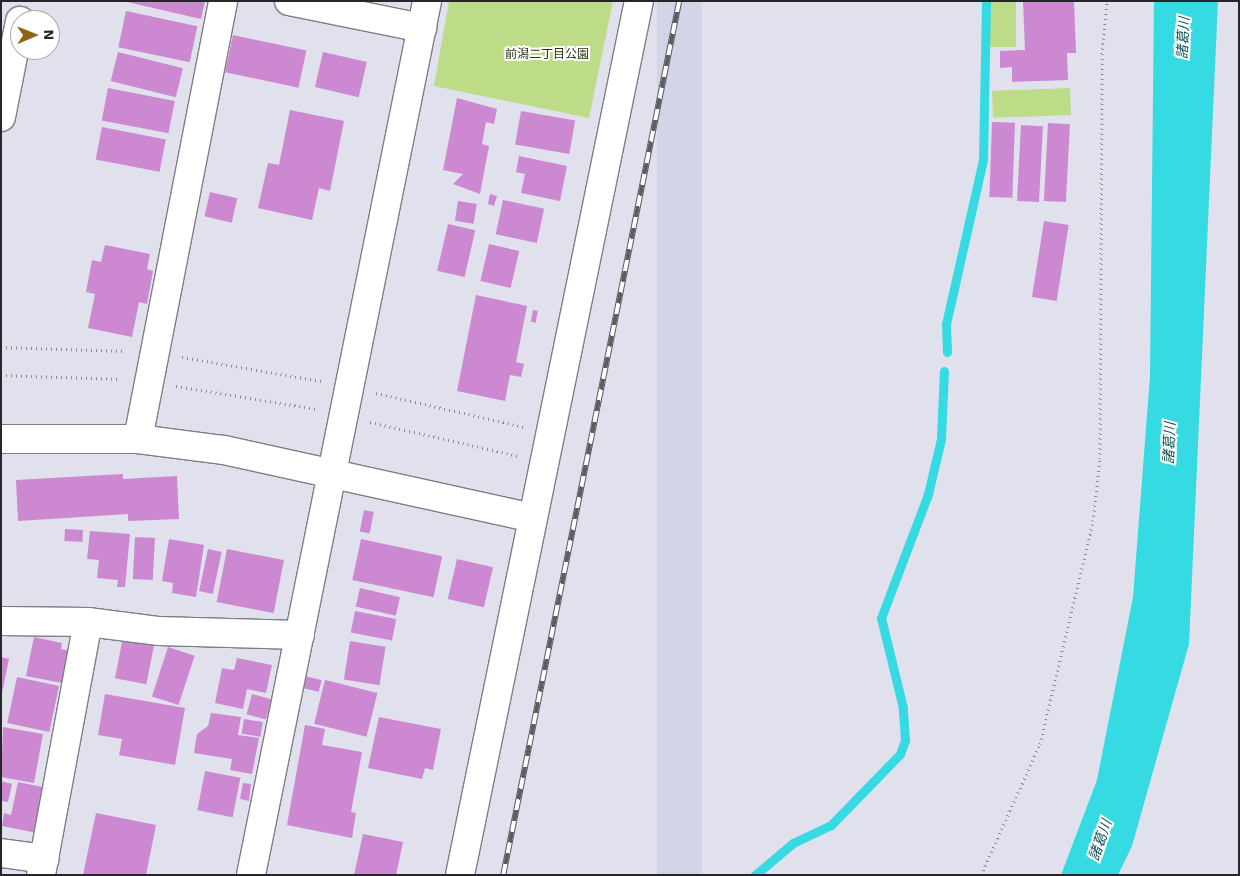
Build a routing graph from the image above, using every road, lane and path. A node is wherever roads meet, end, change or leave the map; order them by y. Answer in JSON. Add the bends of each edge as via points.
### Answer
{"nodes":[{"id":1,"x":223,"y":1,"type":"edge"},
{"id":2,"x":289,"y":1,"type":"edge"},
{"id":3,"x":427,"y":1,"type":"edge"},
{"id":4,"x":639,"y":1,"type":"edge"},
{"id":5,"x":1107,"y":1,"type":"edge"},
{"id":6,"x":422,"y":28,"type":"junction"},
{"id":7,"x":12,"y":60,"type":"edge"},
{"id":8,"x":1,"y":117,"type":"edge"},
{"id":9,"x":1,"y":348,"type":"edge"},
{"id":10,"x":155,"y":352,"type":"junction"},
{"id":11,"x":1,"y":375,"type":"edge"},
{"id":12,"x":150,"y":382,"type":"junction"},
{"id":13,"x":348,"y":387,"type":"junction"},
{"id":14,"x":343,"y":416,"type":"junction"},
{"id":15,"x":529,"y":429,"type":"dead end"},
{"id":16,"x":1,"y":439,"type":"edge"},
{"id":17,"x":138,"y":440,"type":"junction"},
{"id":18,"x":520,"y":456,"type":"dead end"},
{"id":19,"x":330,"y":474,"type":"junction"},
{"id":20,"x":533,"y":518,"type":"junction"},
{"id":21,"x":1,"y":621,"type":"edge"},
{"id":22,"x":88,"y":622,"type":"junction"},
{"id":23,"x":300,"y":635,"type":"junction"},
{"id":24,"x":1,"y":853,"type":"edge"},
{"id":25,"x":43,"y":867,"type":"edge"},
{"id":26,"x":251,"y":875,"type":"edge"},
{"id":27,"x":460,"y":875,"type":"edge"},
{"id":28,"x":981,"y":875,"type":"edge"}],
"edges":[{"from":1,"to":10,"type":"street"},
{"from":2,"to":6,"type":"street"},
{"from":3,"to":6,"type":"street"},
{"from":4,"to":20,"type":"street"},
{"from":5,"to":28,"type":"path","via":[[1102,54],[1100,459],[1093,521],[1040,744]]},
{"from":6,"to":13,"type":"street"},
{"from":7,"to":8,"type":"street"},
{"from":9,"to":10,"type":"path"},
{"from":10,"to":12,"type":"street"},
{"from":10,"to":13,"type":"path"},
{"from":11,"to":12,"type":"path"},
{"from":12,"to":14,"type":"path"},
{"from":12,"to":17,"type":"street"},
{"from":13,"to":14,"type":"street"},
{"from":13,"to":15,"type":"path"},
{"from":14,"to":18,"type":"path"},
{"from":14,"to":19,"type":"street"},
{"from":16,"to":17,"type":"street"},
{"from":17,"to":19,"type":"street","via":[[224,450]]},
{"from":19,"to":20,"type":"street"},
{"from":19,"to":23,"type":"street"},
{"from":20,"to":27,"type":"street"},
{"from":21,"to":22,"type":"street"},
{"from":22,"to":23,"type":"street","via":[[159,631]]},
{"from":22,"to":25,"type":"street"},
{"from":23,"to":26,"type":"street"},
{"from":24,"to":25,"type":"street"}]}
